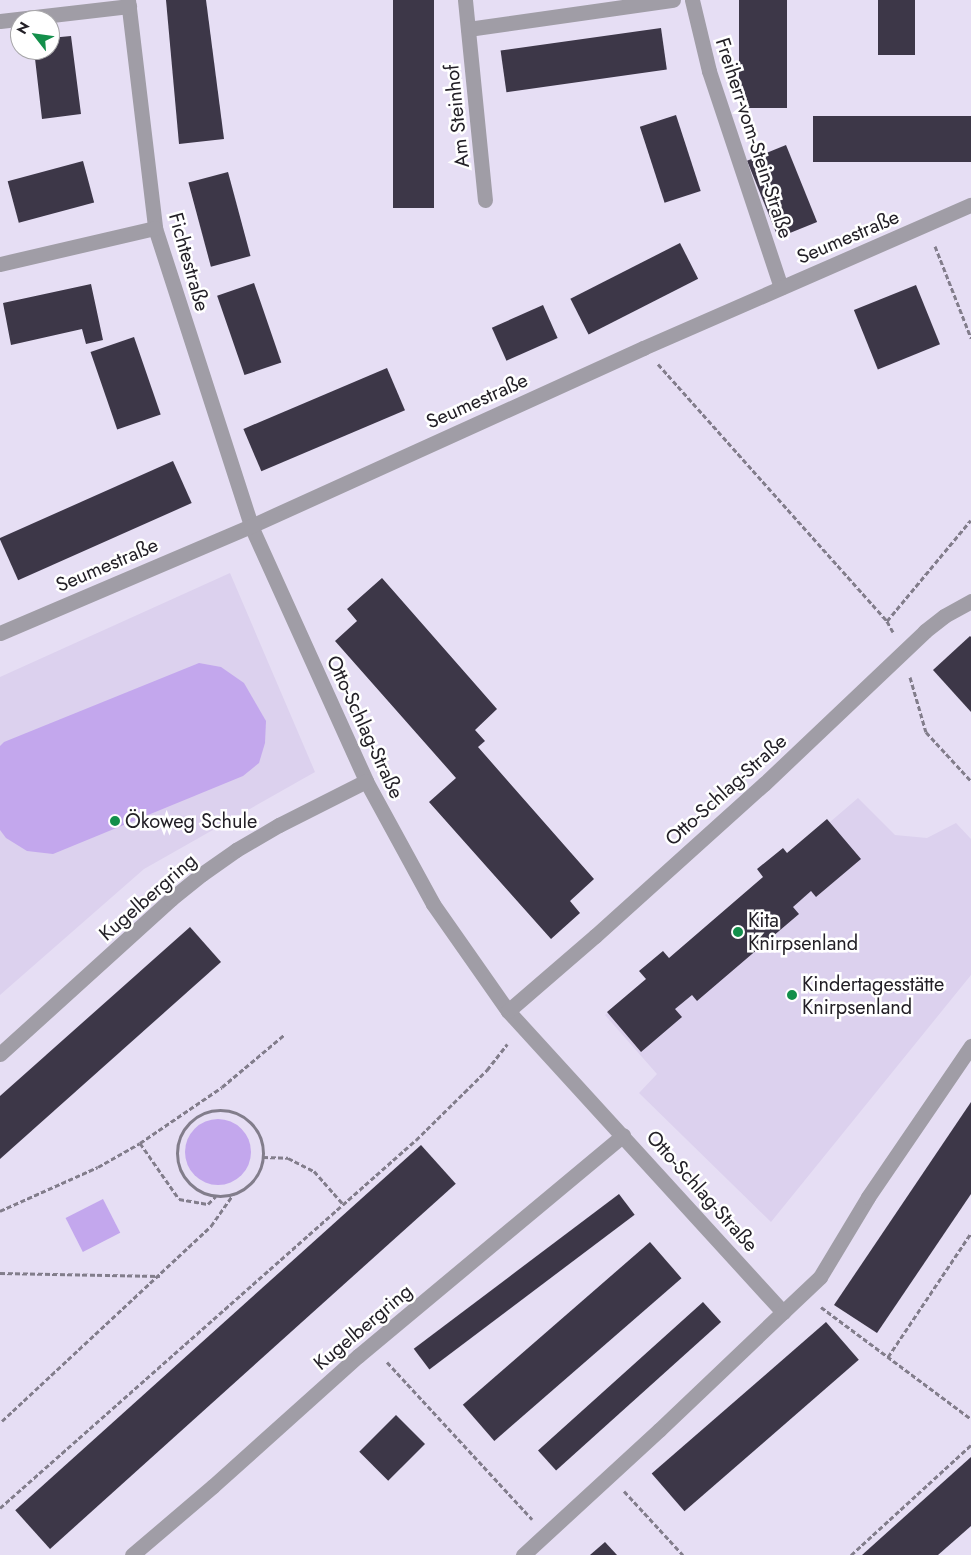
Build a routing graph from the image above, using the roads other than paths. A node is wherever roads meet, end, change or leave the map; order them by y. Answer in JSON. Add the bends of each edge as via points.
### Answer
{"nodes":[{"id":1,"x":465,"y":0,"type":"edge"},
{"id":2,"x":673,"y":0,"type":"edge"},
{"id":3,"x":692,"y":0,"type":"edge"},
{"id":4,"x":128,"y":3,"type":"edge"},
{"id":5,"x":0,"y":22,"type":"edge"},
{"id":6,"x":468,"y":29,"type":"junction"},
{"id":7,"x":485,"y":200,"type":"dead end"},
{"id":8,"x":971,"y":206,"type":"edge"},
{"id":9,"x":155,"y":228,"type":"junction"},
{"id":10,"x":0,"y":264,"type":"edge"},
{"id":11,"x":781,"y":287,"type":"junction"},
{"id":12,"x":251,"y":526,"type":"junction"},
{"id":13,"x":971,"y":602,"type":"edge"},
{"id":14,"x":0,"y":633,"type":"edge"},
{"id":15,"x":366,"y":781,"type":"junction"},
{"id":16,"x":508,"y":1011,"type":"junction"},
{"id":17,"x":971,"y":1046,"type":"edge"},
{"id":18,"x":0,"y":1054,"type":"edge"},
{"id":19,"x":623,"y":1134,"type":"junction"},
{"id":20,"x":783,"y":1312,"type":"junction"},
{"id":21,"x":132,"y":1555,"type":"edge"},
{"id":22,"x":523,"y":1555,"type":"edge"}],
"edges":[{"from":1,"to":6,"type":"street","name":"Am Steinhof"},
{"from":2,"to":6,"type":"street"},
{"from":3,"to":11,"type":"street","name":"Freiherr-vom-Stein-Straße","via":[[709,72]]},
{"from":4,"to":5,"type":"street"},
{"from":4,"to":9,"type":"street","name":"Fichtestraße"},
{"from":6,"to":7,"type":"street","name":"Am Steinhof"},
{"from":8,"to":11,"type":"street","name":"Seumestraße"},
{"from":9,"to":10,"type":"street"},
{"from":9,"to":12,"type":"street","name":"Fichtestraße"},
{"from":11,"to":12,"type":"street","name":"Seumestraße"},
{"from":12,"to":14,"type":"street","name":"Seumestraße"},
{"from":12,"to":15,"type":"street","name":"Otto-Schlag-Straße"},
{"from":13,"to":16,"type":"street","name":"Otto-Schlag-Straße","via":[[925,630],[764,784]]},
{"from":15,"to":16,"type":"street","name":"Otto-Schlag-Straße","via":[[433,904]]},
{"from":15,"to":18,"type":"street","name":"Kugelbergring","via":[[279,825],[202,874]]},
{"from":16,"to":19,"type":"street","name":"Otto-Schlag-Straße"},
{"from":17,"to":20,"type":"street","via":[[868,1197],[820,1277]]},
{"from":19,"to":20,"type":"street","name":"Otto-Schlag-Straße"},
{"from":19,"to":21,"type":"street","name":"Kugelbergring","via":[[372,1345]]},
{"from":20,"to":22,"type":"street"}]}
